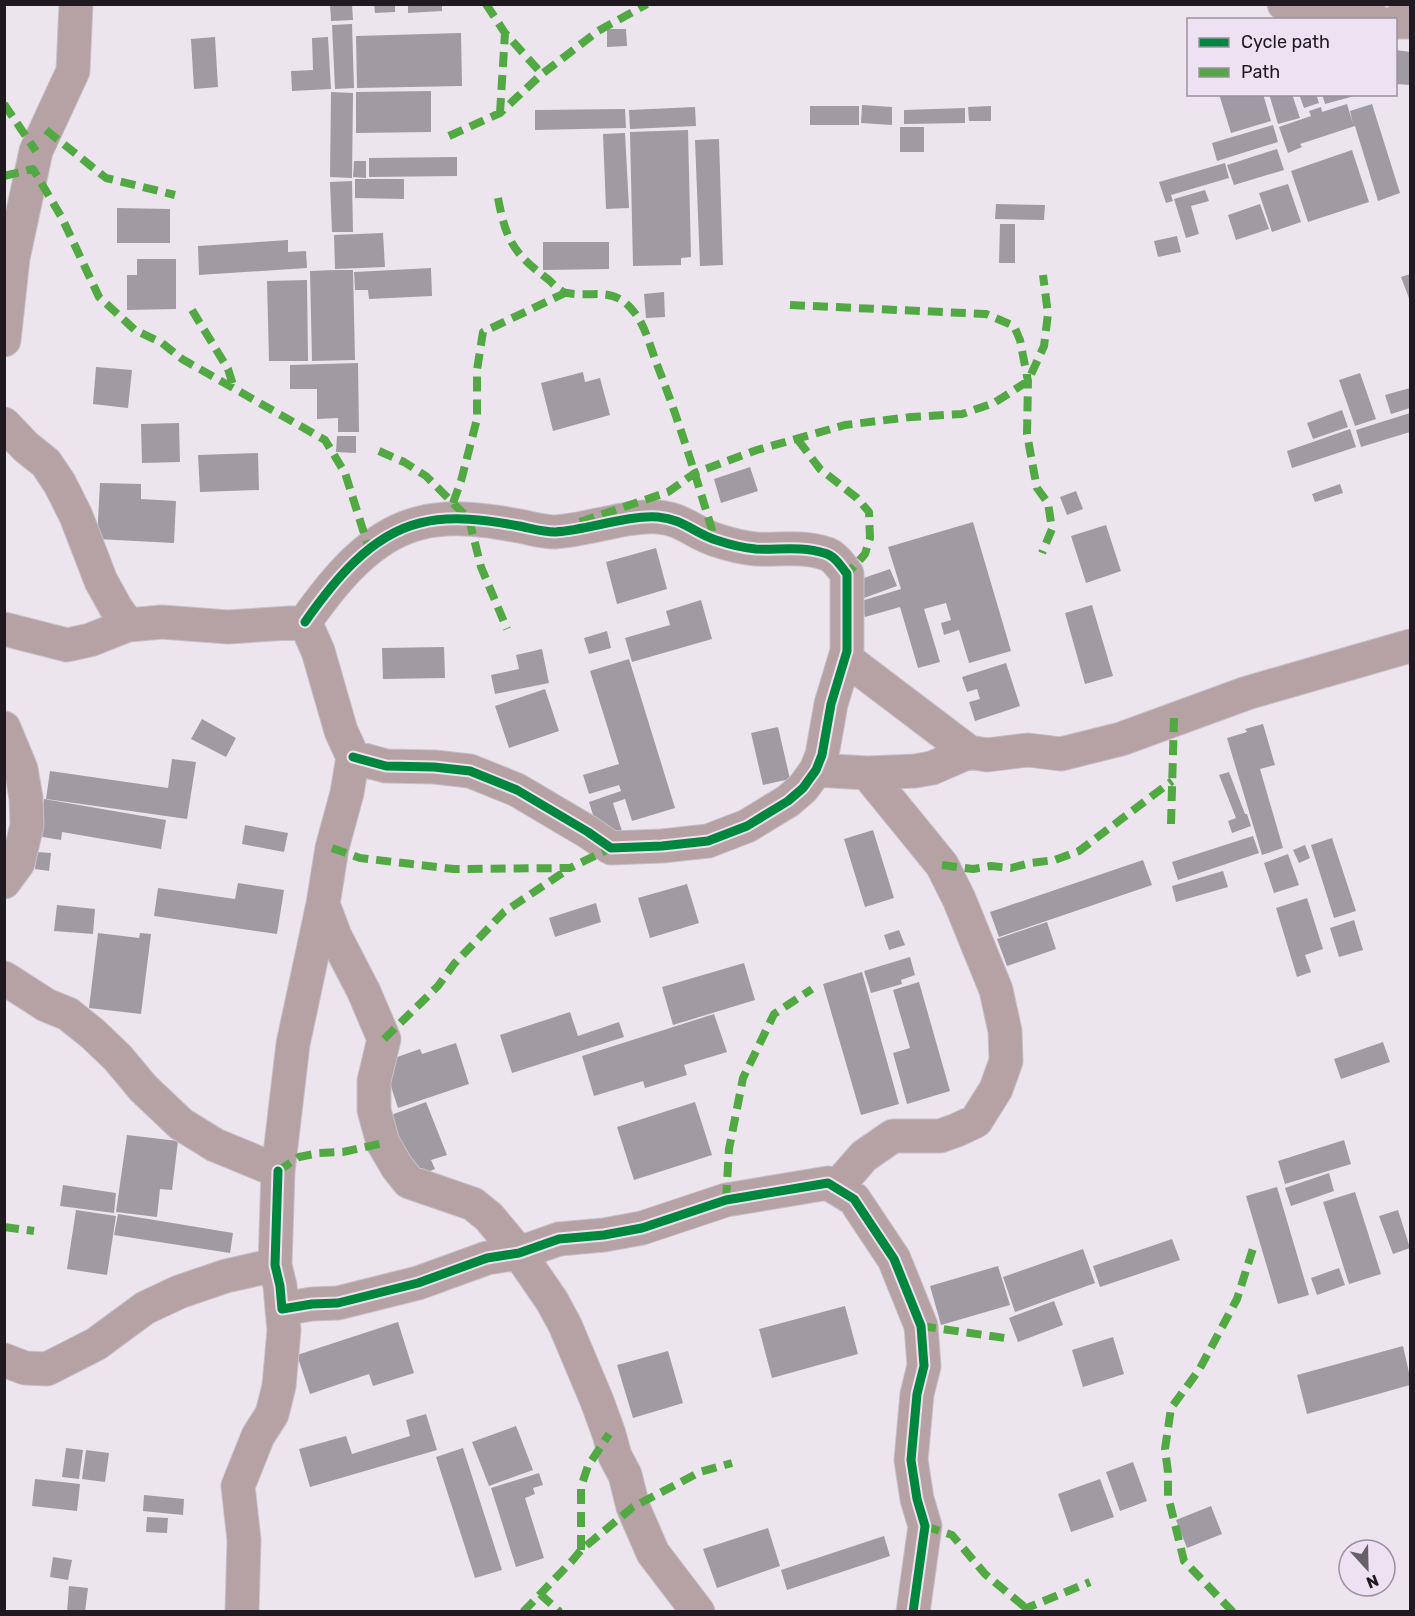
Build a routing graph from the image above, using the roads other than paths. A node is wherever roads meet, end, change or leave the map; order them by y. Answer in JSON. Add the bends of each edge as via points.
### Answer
{"nodes":[{"id":1,"x":76,"y":4,"type":"edge"},
{"id":2,"x":1284,"y":4,"type":"edge"},
{"id":3,"x":1364,"y":18,"type":"edge"},
{"id":4,"x":4,"y":340,"type":"edge"},
{"id":5,"x":4,"y":424,"type":"edge"},
{"id":6,"x":305,"y":622,"type":"junction"},
{"id":7,"x":128,"y":625,"type":"junction"},
{"id":8,"x":4,"y":629,"type":"edge"},
{"id":9,"x":1410,"y":646,"type":"edge"},
{"id":10,"x":845,"y":658,"type":"junction"},
{"id":11,"x":4,"y":728,"type":"edge"},
{"id":12,"x":969,"y":752,"type":"junction"},
{"id":13,"x":353,"y":757,"type":"junction"},
{"id":14,"x":816,"y":770,"type":"junction"},
{"id":15,"x":867,"y":773,"type":"junction"},
{"id":16,"x":4,"y":882,"type":"edge"},
{"id":17,"x":323,"y":904,"type":"junction"},
{"id":18,"x":4,"y":978,"type":"edge"},
{"id":19,"x":278,"y":1171,"type":"junction"},
{"id":20,"x":836,"y":1188,"type":"junction"},
{"id":21,"x":519,"y":1253,"type":"junction"},
{"id":22,"x":275,"y":1265,"type":"junction"},
{"id":23,"x":282,"y":1309,"type":"junction"},
{"id":24,"x":4,"y":1360,"type":"edge"},
{"id":25,"x":242,"y":1611,"type":"edge"},
{"id":26,"x":698,"y":1611,"type":"edge"},
{"id":27,"x":913,"y":1611,"type":"edge"}],
"edges":[{"from":1,"to":4,"type":"street","via":[[73,72],[36,151],[13,258]]},
{"from":2,"to":3,"type":"street"},
{"from":5,"to":7,"type":"street","via":[[46,463],[60,484],[101,580]]},
{"from":6,"to":7,"type":"street","via":[[228,627],[162,622]]},
{"from":6,"to":10,"type":"street","via":[[333,583],[369,549],[397,531],[419,523],[470,519],[552,532],[658,517],[678,520],[715,540],[754,549],[826,553],[847,573]]},
{"from":6,"to":13,"type":"street"},
{"from":7,"to":8,"type":"street","via":[[67,645]]},
{"from":9,"to":12,"type":"street","via":[[1247,693],[1121,739],[1061,754],[1028,750],[987,755]]},
{"from":10,"to":12,"type":"street"},
{"from":10,"to":14,"type":"street"},
{"from":11,"to":16,"type":"street","via":[[21,769],[27,825],[18,863]]},
{"from":12,"to":15,"type":"street","via":[[932,768]]},
{"from":13,"to":14,"type":"street","via":[[386,766],[470,771],[517,790],[611,848],[708,841],[747,826],[788,801]]},
{"from":13,"to":17,"type":"street"},
{"from":14,"to":15,"type":"street"},
{"from":15,"to":20,"type":"street","via":[[946,873],[996,990],[1005,1031],[1006,1061],[996,1089],[976,1120],[940,1136],[892,1136],[864,1156]]},
{"from":17,"to":19,"type":"street","via":[[293,1044]]},
{"from":17,"to":21,"type":"street","via":[[384,1039],[374,1081],[374,1110],[383,1143],[409,1182],[474,1204]]},
{"from":18,"to":19,"type":"street","via":[[68,1014],[93,1034],[181,1124],[215,1145]]},
{"from":19,"to":22,"type":"street"},
{"from":20,"to":21,"type":"street","via":[[828,1183],[726,1200],[642,1228],[559,1239]]},
{"from":20,"to":27,"type":"street","via":[[854,1199],[894,1259],[921,1326],[924,1366],[917,1394],[911,1460],[925,1526]]},
{"from":21,"to":23,"type":"street","via":[[487,1258],[363,1298]]},
{"from":21,"to":26,"type":"street","via":[[565,1324],[653,1553]]},
{"from":22,"to":23,"type":"street"},
{"from":22,"to":24,"type":"street","via":[[178,1292],[145,1308],[96,1344],[47,1369],[25,1368]]},
{"from":23,"to":25,"type":"street","via":[[279,1386],[272,1414],[258,1436],[238,1486],[244,1540]]}]}
